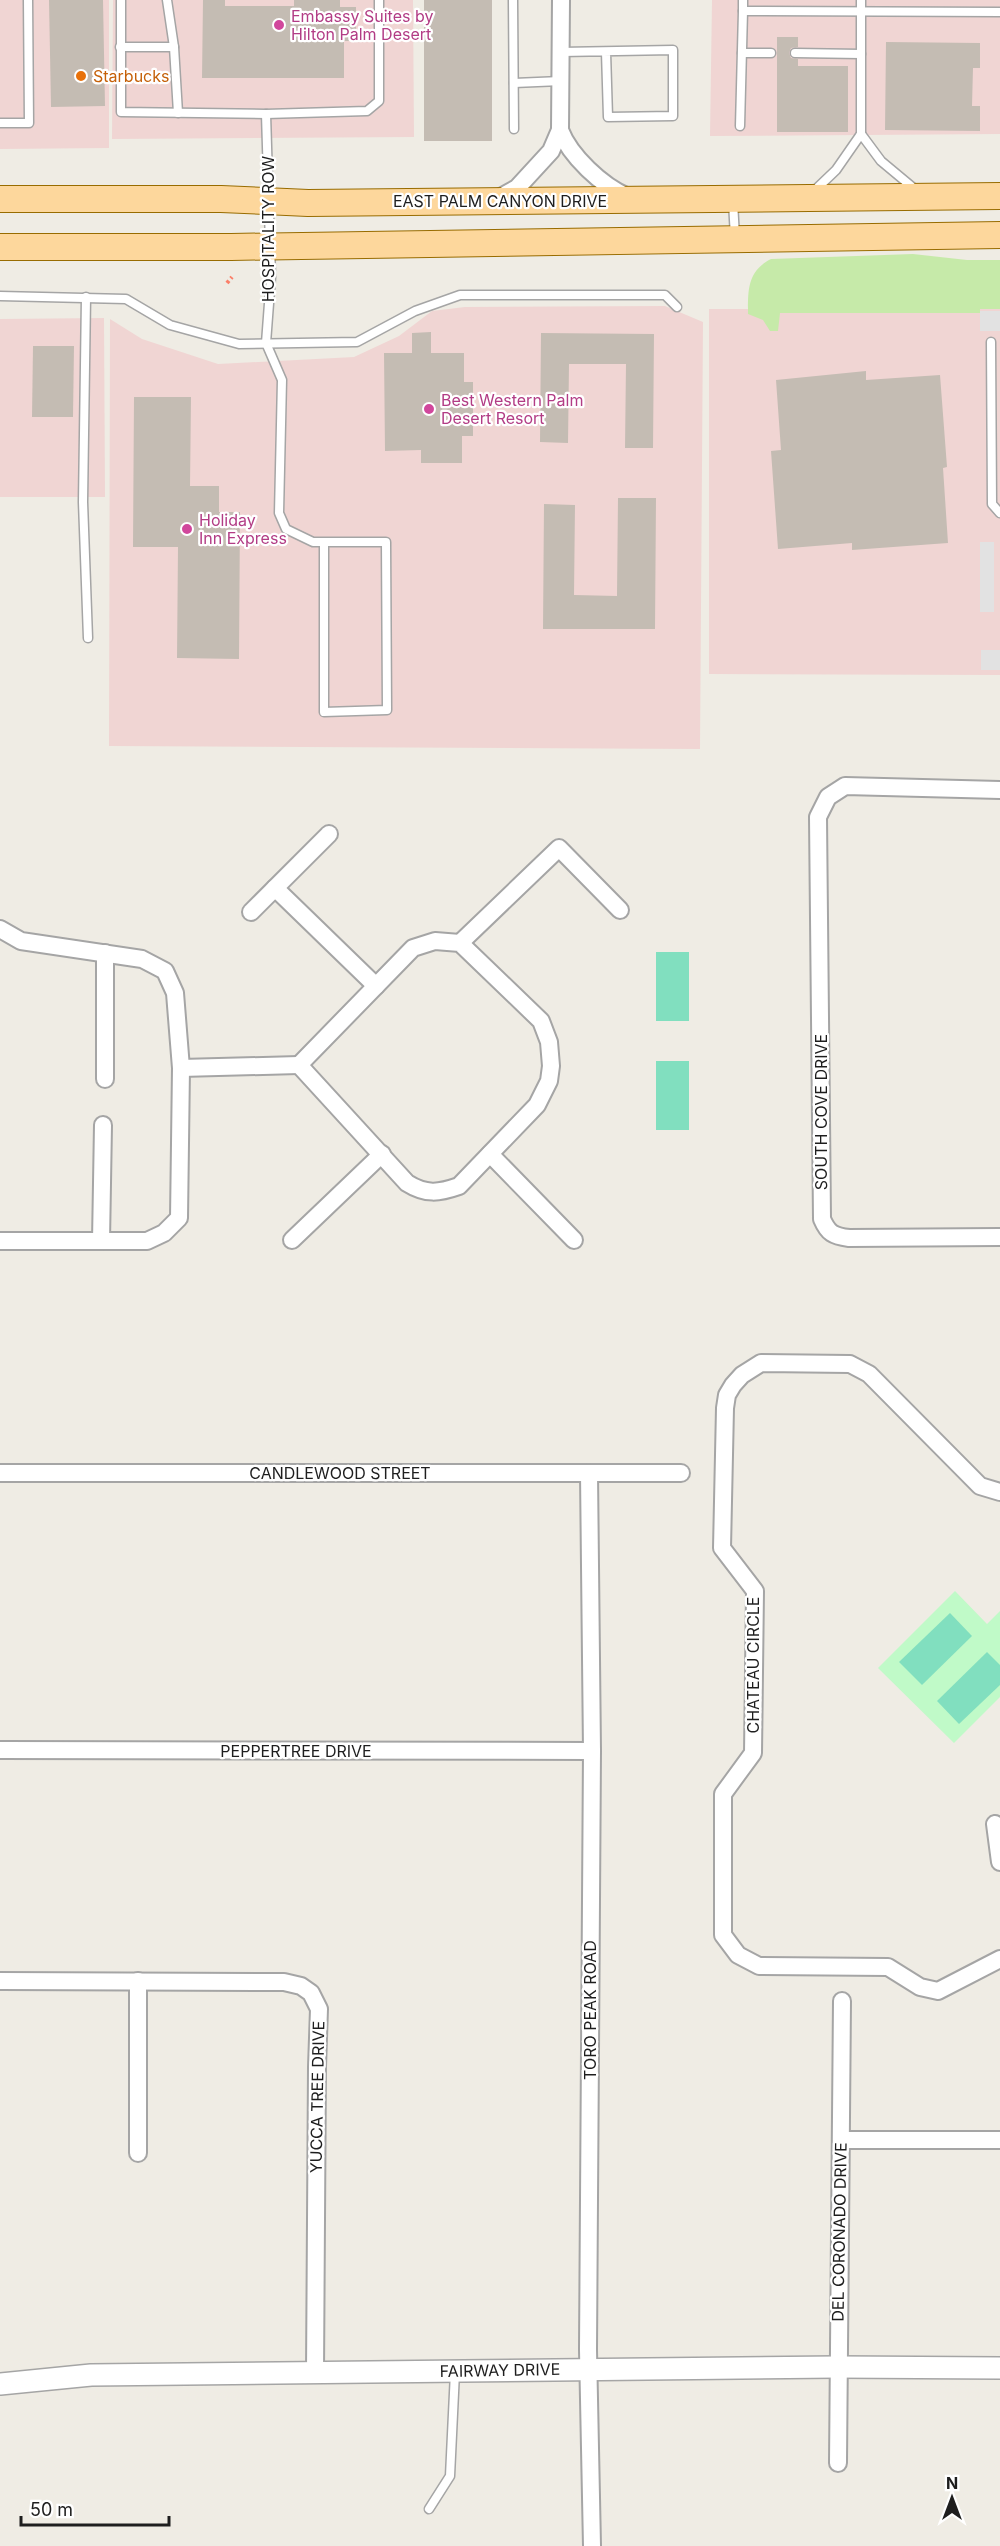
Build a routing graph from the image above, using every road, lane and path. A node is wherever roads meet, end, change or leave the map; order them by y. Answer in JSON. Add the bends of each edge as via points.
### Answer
{"nodes":[{"id":1,"x":28,"y":0,"type":"edge"},
{"id":2,"x":121,"y":0,"type":"edge"},
{"id":3,"x":167,"y":0,"type":"edge"},
{"id":4,"x":380,"y":0,"type":"edge"},
{"id":5,"x":513,"y":0,"type":"edge"},
{"id":6,"x":561,"y":0,"type":"edge"},
{"id":7,"x":743,"y":0,"type":"edge"},
{"id":8,"x":861,"y":0,"type":"edge"},
{"id":9,"x":743,"y":10,"type":"junction"},
{"id":10,"x":861,"y":11,"type":"junction"},
{"id":11,"x":1000,"y":12,"type":"edge"},
{"id":12,"x":120,"y":47,"type":"junction"},
{"id":13,"x":174,"y":47,"type":"junction"},
{"id":14,"x":561,"y":52,"type":"junction"},
{"id":15,"x":606,"y":52,"type":"junction"},
{"id":16,"x":742,"y":53,"type":"junction"},
{"id":17,"x":771,"y":53,"type":"dead end"},
{"id":18,"x":795,"y":53,"type":"dead end"},
{"id":19,"x":861,"y":54,"type":"junction"},
{"id":20,"x":561,"y":81,"type":"junction"},
{"id":21,"x":514,"y":83,"type":"junction"},
{"id":22,"x":178,"y":113,"type":"junction"},
{"id":23,"x":266,"y":114,"type":"junction"},
{"id":24,"x":0,"y":123,"type":"edge"},
{"id":25,"x":740,"y":126,"type":"dead end"},
{"id":26,"x":514,"y":129,"type":"dead end"},
{"id":27,"x":560,"y":130,"type":"junction"},
{"id":28,"x":861,"y":134,"type":"junction"},
{"id":29,"x":1000,"y":196,"type":"edge"},
{"id":30,"x":925,"y":197,"type":"junction"},
{"id":31,"x":806,"y":198,"type":"junction"},
{"id":32,"x":0,"y":199,"type":"edge"},
{"id":33,"x":733,"y":199,"type":"junction"},
{"id":34,"x":635,"y":200,"type":"junction"},
{"id":35,"x":268,"y":202,"type":"junction"},
{"id":36,"x":489,"y":202,"type":"junction"},
{"id":37,"x":1000,"y":236,"type":"edge"},
{"id":38,"x":735,"y":240,"type":"junction"},
{"id":39,"x":269,"y":246,"type":"junction"},
{"id":40,"x":0,"y":247,"type":"edge"},
{"id":41,"x":232,"y":278,"type":"dead end"},
{"id":42,"x":227,"y":283,"type":"dead end"},
{"id":43,"x":0,"y":296,"type":"edge"},
{"id":44,"x":86,"y":297,"type":"junction"},
{"id":45,"x":678,"y":308,"type":"dead end"},
{"id":46,"x":992,"y":342,"type":"dead end"},
{"id":47,"x":266,"y":343,"type":"junction"},
{"id":48,"x":1000,"y":513,"type":"edge"},
{"id":49,"x":324,"y":542,"type":"junction"},
{"id":50,"x":88,"y":638,"type":"dead end"},
{"id":51,"x":1000,"y":790,"type":"edge"},
{"id":52,"x":328,"y":834,"type":"dead end"},
{"id":53,"x":275,"y":888,"type":"junction"},
{"id":54,"x":620,"y":910,"type":"dead end"},
{"id":55,"x":251,"y":912,"type":"dead end"},
{"id":56,"x":0,"y":929,"type":"edge"},
{"id":57,"x":460,"y":943,"type":"junction"},
{"id":58,"x":105,"y":953,"type":"junction"},
{"id":59,"x":376,"y":986,"type":"junction"},
{"id":60,"x":299,"y":1065,"type":"junction"},
{"id":61,"x":181,"y":1068,"type":"junction"},
{"id":62,"x":105,"y":1079,"type":"dead end"},
{"id":63,"x":103,"y":1125,"type":"dead end"},
{"id":64,"x":382,"y":1154,"type":"junction"},
{"id":65,"x":490,"y":1154,"type":"junction"},
{"id":66,"x":1000,"y":1237,"type":"edge"},
{"id":67,"x":0,"y":1240,"type":"edge"},
{"id":68,"x":292,"y":1240,"type":"dead end"},
{"id":69,"x":574,"y":1240,"type":"dead end"},
{"id":70,"x":101,"y":1241,"type":"junction"},
{"id":71,"x":0,"y":1473,"type":"edge"},
{"id":72,"x":589,"y":1473,"type":"junction"},
{"id":73,"x":681,"y":1473,"type":"dead end"},
{"id":74,"x":1000,"y":1492,"type":"edge"},
{"id":75,"x":0,"y":1750,"type":"edge"},
{"id":76,"x":592,"y":1751,"type":"junction"},
{"id":77,"x":995,"y":1824,"type":"dead end"},
{"id":78,"x":1000,"y":1862,"type":"edge"},
{"id":79,"x":1000,"y":1959,"type":"edge"},
{"id":80,"x":0,"y":1981,"type":"edge"},
{"id":81,"x":138,"y":1981,"type":"junction"},
{"id":82,"x":842,"y":2001,"type":"dead end"},
{"id":83,"x":841,"y":2140,"type":"junction"},
{"id":84,"x":1000,"y":2140,"type":"edge"},
{"id":85,"x":138,"y":2153,"type":"dead end"},
{"id":86,"x":837,"y":2367,"type":"junction"},
{"id":87,"x":1000,"y":2368,"type":"edge"},
{"id":88,"x":588,"y":2369,"type":"junction"},
{"id":89,"x":455,"y":2371,"type":"junction"},
{"id":90,"x":315,"y":2373,"type":"junction"},
{"id":91,"x":0,"y":2384,"type":"edge"},
{"id":92,"x":838,"y":2463,"type":"dead end"},
{"id":93,"x":429,"y":2509,"type":"dead end"},
{"id":94,"x":592,"y":2546,"type":"edge"}],
"edges":[{"from":1,"to":24,"type":"lane","via":[[29,123]]},
{"from":2,"to":12,"type":"lane"},
{"from":3,"to":13,"type":"lane"},
{"from":4,"to":23,"type":"lane","via":[[379,100],[367,111]]},
{"from":5,"to":21,"type":"lane"},
{"from":6,"to":14,"type":"street"},
{"from":7,"to":9,"type":"lane"},
{"from":8,"to":10,"type":"lane"},
{"from":9,"to":10,"type":"lane"},
{"from":9,"to":16,"type":"lane"},
{"from":10,"to":11,"type":"lane"},
{"from":10,"to":19,"type":"lane"},
{"from":12,"to":13,"type":"lane"},
{"from":12,"to":22,"type":"lane","via":[[121,112]]},
{"from":13,"to":22,"type":"lane"},
{"from":14,"to":15,"type":"lane"},
{"from":14,"to":20,"type":"street"},
{"from":15,"to":15,"type":"lane","via":[[673,50],[673,116],[608,117]]},
{"from":16,"to":17,"type":"lane"},
{"from":16,"to":25,"type":"lane"},
{"from":18,"to":19,"type":"lane"},
{"from":19,"to":28,"type":"lane"},
{"from":20,"to":21,"type":"lane"},
{"from":20,"to":27,"type":"street"},
{"from":21,"to":26,"type":"lane"},
{"from":22,"to":23,"type":"lane"},
{"from":23,"to":35,"type":"lane","name":"HOSPITALITY ROW"},
{"from":27,"to":34,"type":"street","via":[[567,147],[609,188]]},
{"from":27,"to":36,"type":"street","via":[[551,151],[517,188]]},
{"from":28,"to":30,"type":"lane","via":[[881,161]]},
{"from":28,"to":31,"type":"lane","via":[[836,170]]},
{"from":29,"to":30,"type":"main road","name":"EAST PALM CANYON DRIVE"},
{"from":30,"to":31,"type":"main road","name":"EAST PALM CANYON DRIVE"},
{"from":31,"to":33,"type":"main road","name":"EAST PALM CANYON DRIVE"},
{"from":32,"to":35,"type":"main road","name":"EAST PALM CANYON DRIVE"},
{"from":33,"to":34,"type":"main road","name":"EAST PALM CANYON DRIVE"},
{"from":33,"to":38,"type":"lane"},
{"from":34,"to":36,"type":"main road","name":"EAST PALM CANYON DRIVE"},
{"from":35,"to":36,"type":"main road","name":"EAST PALM CANYON DRIVE"},
{"from":35,"to":39,"type":"lane","name":"HOSPITALITY ROW"},
{"from":37,"to":38,"type":"main road"},
{"from":38,"to":39,"type":"main road"},
{"from":39,"to":40,"type":"main road"},
{"from":39,"to":47,"type":"lane","name":"HOSPITALITY ROW"},
{"from":41,"to":42,"type":"path"},
{"from":43,"to":44,"type":"lane"},
{"from":44,"to":47,"type":"lane","via":[[126,299],[170,325],[239,344]]},
{"from":44,"to":50,"type":"lane","via":[[83,502]]},
{"from":45,"to":47,"type":"lane","via":[[665,295],[460,295],[415,311],[357,342]]},
{"from":46,"to":48,"type":"lane","via":[[992,504]]},
{"from":47,"to":49,"type":"lane","via":[[282,380],[279,513],[286,529],[313,542]]},
{"from":49,"to":49,"type":"lane","via":[[324,712],[387,710],[386,542]]},
{"from":51,"to":66,"type":"street","name":"SOUTH COVE DRIVE","via":[[845,786],[828,796],[818,817],[822,1219],[826,1229],[832,1236],[849,1238]]},
{"from":52,"to":53,"type":"street"},
{"from":53,"to":55,"type":"street"},
{"from":53,"to":59,"type":"street"},
{"from":54,"to":57,"type":"street","via":[[559,848]]},
{"from":56,"to":58,"type":"street","via":[[21,941]]},
{"from":57,"to":59,"type":"street","via":[[435,941],[412,948]]},
{"from":57,"to":65,"type":"street","via":[[542,1021],[549,1042],[550,1073],[544,1094]]},
{"from":58,"to":61,"type":"street","via":[[142,959],[165,971],[175,993]]},
{"from":58,"to":62,"type":"street"},
{"from":59,"to":60,"type":"street"},
{"from":60,"to":61,"type":"street"},
{"from":60,"to":64,"type":"street"},
{"from":61,"to":70,"type":"street","via":[[179,1218],[164,1233],[147,1241]]},
{"from":63,"to":70,"type":"street"},
{"from":64,"to":65,"type":"street","via":[[407,1183],[432,1193],[459,1186]]},
{"from":64,"to":68,"type":"street"},
{"from":65,"to":69,"type":"street"},
{"from":67,"to":70,"type":"street"},
{"from":71,"to":72,"type":"street","name":"CANDLEWOOD STREET"},
{"from":72,"to":73,"type":"street","name":"CANDLEWOOD STREET"},
{"from":72,"to":76,"type":"street","name":"TORO PEAK ROAD"},
{"from":74,"to":79,"type":"street","name":"CHATEAU CIRCLE","via":[[980,1486],[860,1367],[761,1363],[742,1375],[727,1395],[722,1548],[755,1591],[753,1753],[723,1794],[723,1935],[738,1955],[759,1965],[888,1968],[920,1987],[938,1991]]},
{"from":75,"to":76,"type":"street","name":"PEPPERTREE DRIVE"},
{"from":76,"to":88,"type":"street","name":"TORO PEAK ROAD"},
{"from":77,"to":78,"type":"street"},
{"from":80,"to":81,"type":"street","name":"YUCCA TREE DRIVE"},
{"from":81,"to":85,"type":"street"},
{"from":81,"to":90,"type":"street","name":"YUCCA TREE DRIVE","via":[[284,1982],[312,1992],[320,2009]]},
{"from":82,"to":83,"type":"street","name":"DEL CORONADO DRIVE"},
{"from":83,"to":84,"type":"street"},
{"from":83,"to":86,"type":"street","name":"DEL CORONADO DRIVE"},
{"from":86,"to":87,"type":"street","name":"FAIRWAY DRIVE"},
{"from":86,"to":88,"type":"street","name":"FAIRWAY DRIVE"},
{"from":86,"to":92,"type":"street","name":"DEL CORONADO DRIVE"},
{"from":88,"to":89,"type":"street","name":"FAIRWAY DRIVE"},
{"from":88,"to":94,"type":"street","name":"TORO PEAK ROAD"},
{"from":89,"to":90,"type":"street","name":"FAIRWAY DRIVE"},
{"from":89,"to":93,"type":"lane","via":[[450,2476]]},
{"from":90,"to":91,"type":"street","name":"FAIRWAY DRIVE","via":[[91,2375]]}]}
